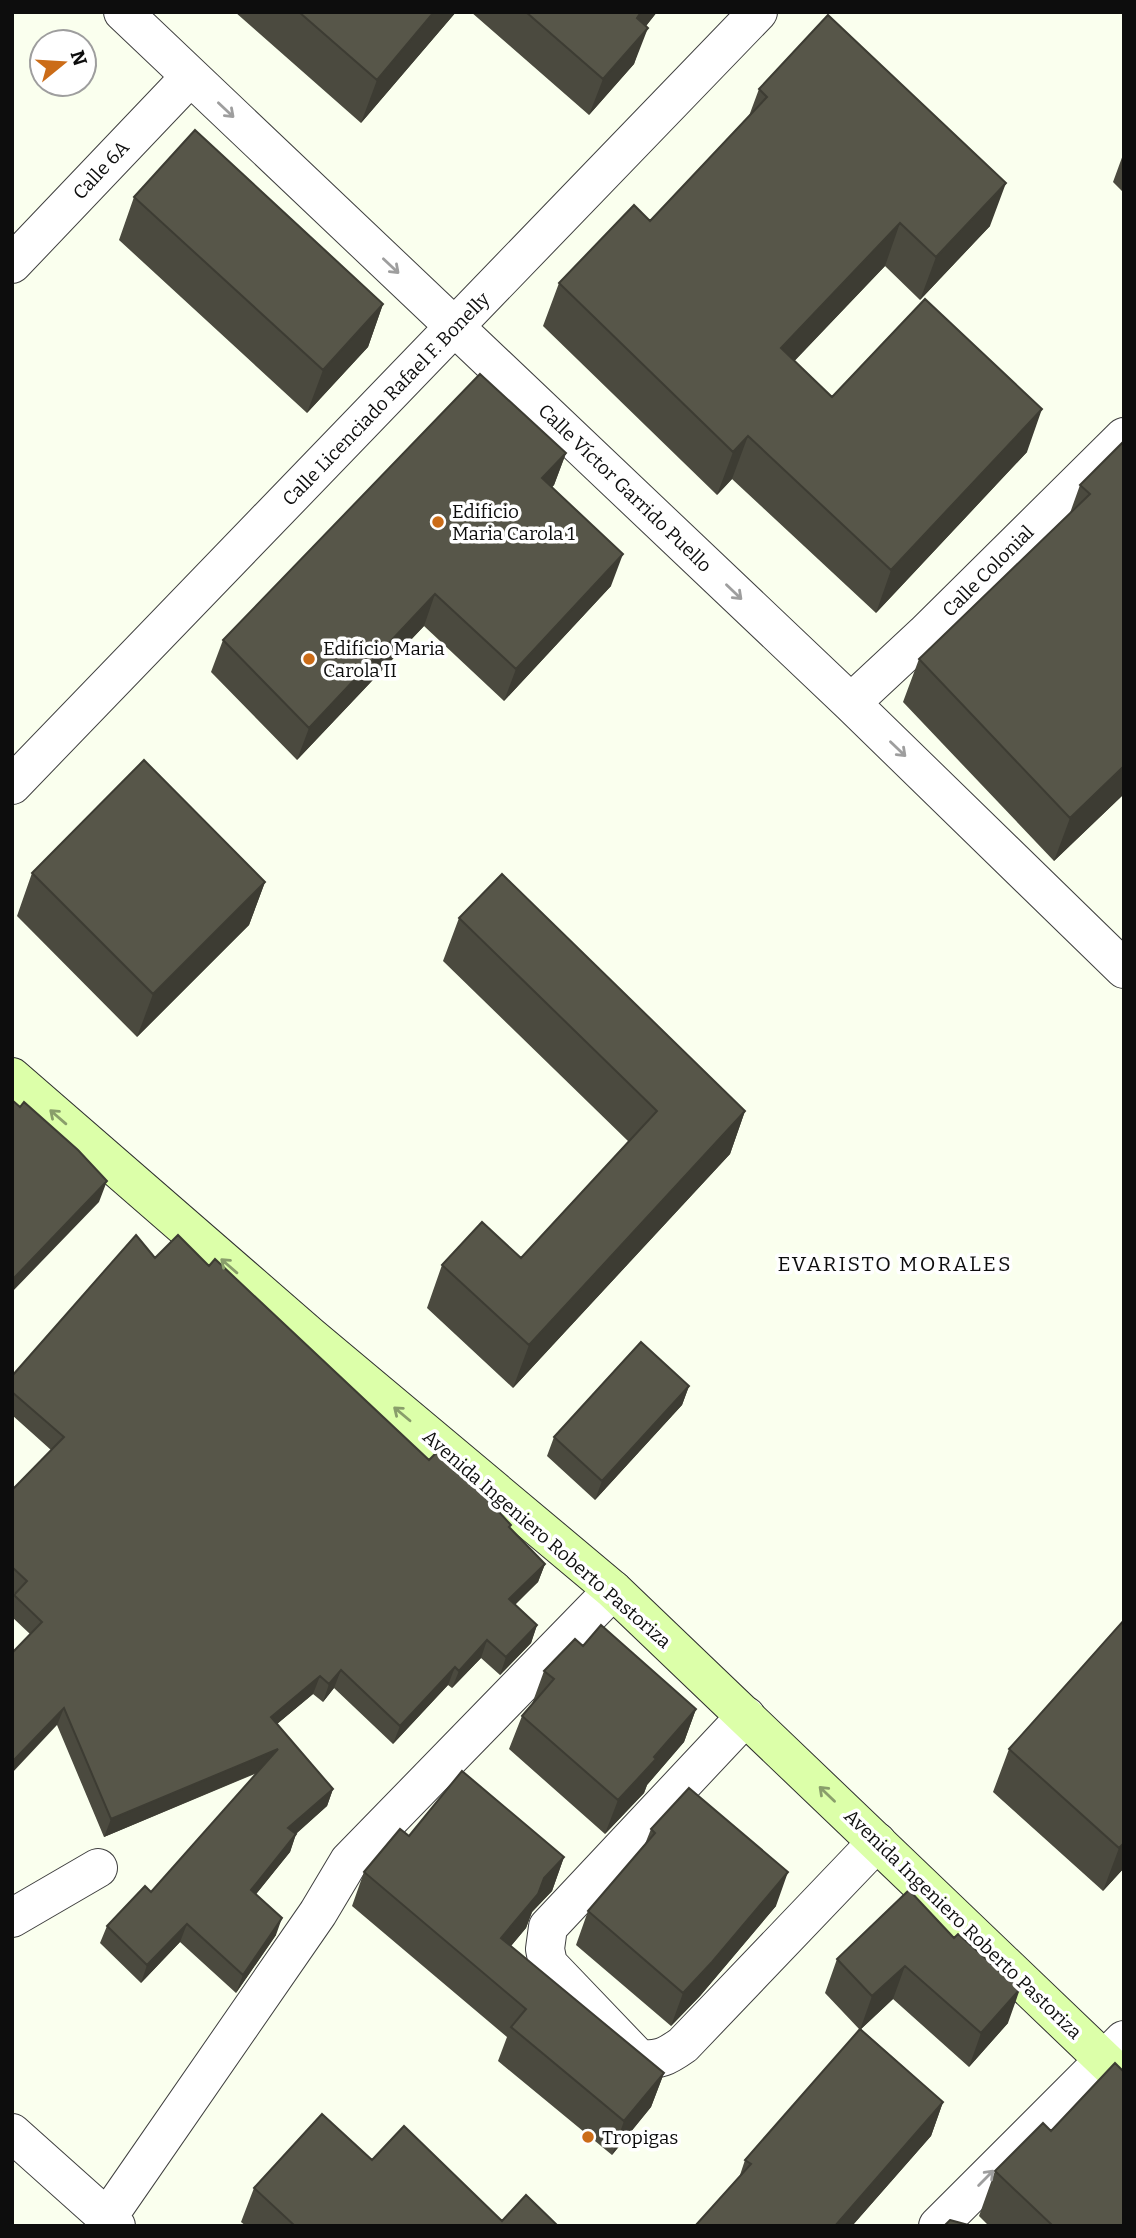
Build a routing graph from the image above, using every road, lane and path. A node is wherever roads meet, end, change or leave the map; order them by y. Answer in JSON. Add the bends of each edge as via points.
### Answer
{"nodes":[{"id":1,"x":123,"y":12,"type":"edge"},
{"id":2,"x":758,"y":12,"type":"edge"},
{"id":3,"x":190,"y":77,"type":"junction"},
{"id":4,"x":12,"y":264,"type":"edge"},
{"id":5,"x":456,"y":327,"type":"junction"},
{"id":6,"x":1124,"y":437,"type":"edge"},
{"id":7,"x":851,"y":703,"type":"junction"},
{"id":8,"x":12,"y":785,"type":"edge"},
{"id":9,"x":1124,"y":969,"type":"edge"},
{"id":10,"x":12,"y":1077,"type":"edge"},
{"id":11,"x":613,"y":1590,"type":"junction"},
{"id":12,"x":746,"y":1716,"type":"junction"},
{"id":13,"x":877,"y":1842,"type":"junction"},
{"id":14,"x":98,"y":1868,"type":"dead end"},
{"id":15,"x":12,"y":1918,"type":"edge"},
{"id":16,"x":1117,"y":2060,"type":"edge"},
{"id":17,"x":12,"y":2133,"type":"edge"},
{"id":18,"x":111,"y":2222,"type":"edge"},
{"id":19,"x":938,"y":2226,"type":"edge"}],
"edges":[{"from":1,"to":3,"type":"street","name":"Calle Víctor Garrido Puello"},
{"from":2,"to":5,"type":"street","name":"Calle Licenciado Rafael F. Bonelly"},
{"from":3,"to":4,"type":"street","name":"Calle 6A"},
{"from":3,"to":5,"type":"street","name":"Calle Víctor Garrido Puello","one_way":true},
{"from":5,"to":7,"type":"street","name":"Calle Víctor Garrido Puello","one_way":true},
{"from":5,"to":8,"type":"street","name":"Calle Licenciado Rafael F. Bonelly"},
{"from":6,"to":7,"type":"street","name":"Calle Colonial"},
{"from":7,"to":9,"type":"street","name":"Calle Víctor Garrido Puello","one_way":true},
{"from":11,"to":10,"type":"street","name":"Avenida Ingeniero Roberto Pastoriza","one_way":true,"via":[[310,1336]]},
{"from":11,"to":12,"type":"street","name":"Avenida Ingeniero Roberto Pastoriza"},
{"from":11,"to":18,"type":"street","via":[[349,1861]]},
{"from":13,"to":12,"type":"street","name":"Avenida Ingeniero Roberto Pastoriza","one_way":true},
{"from":12,"to":13,"type":"street","via":[[548,1927],[548,1964],[639,2059],[656,2060],[684,2045]]},
{"from":13,"to":16,"type":"street","name":"Avenida Ingeniero Roberto Pastoriza"},
{"from":14,"to":15,"type":"street"},
{"from":19,"to":16,"type":"street","one_way":true},
{"from":17,"to":18,"type":"street"}]}
